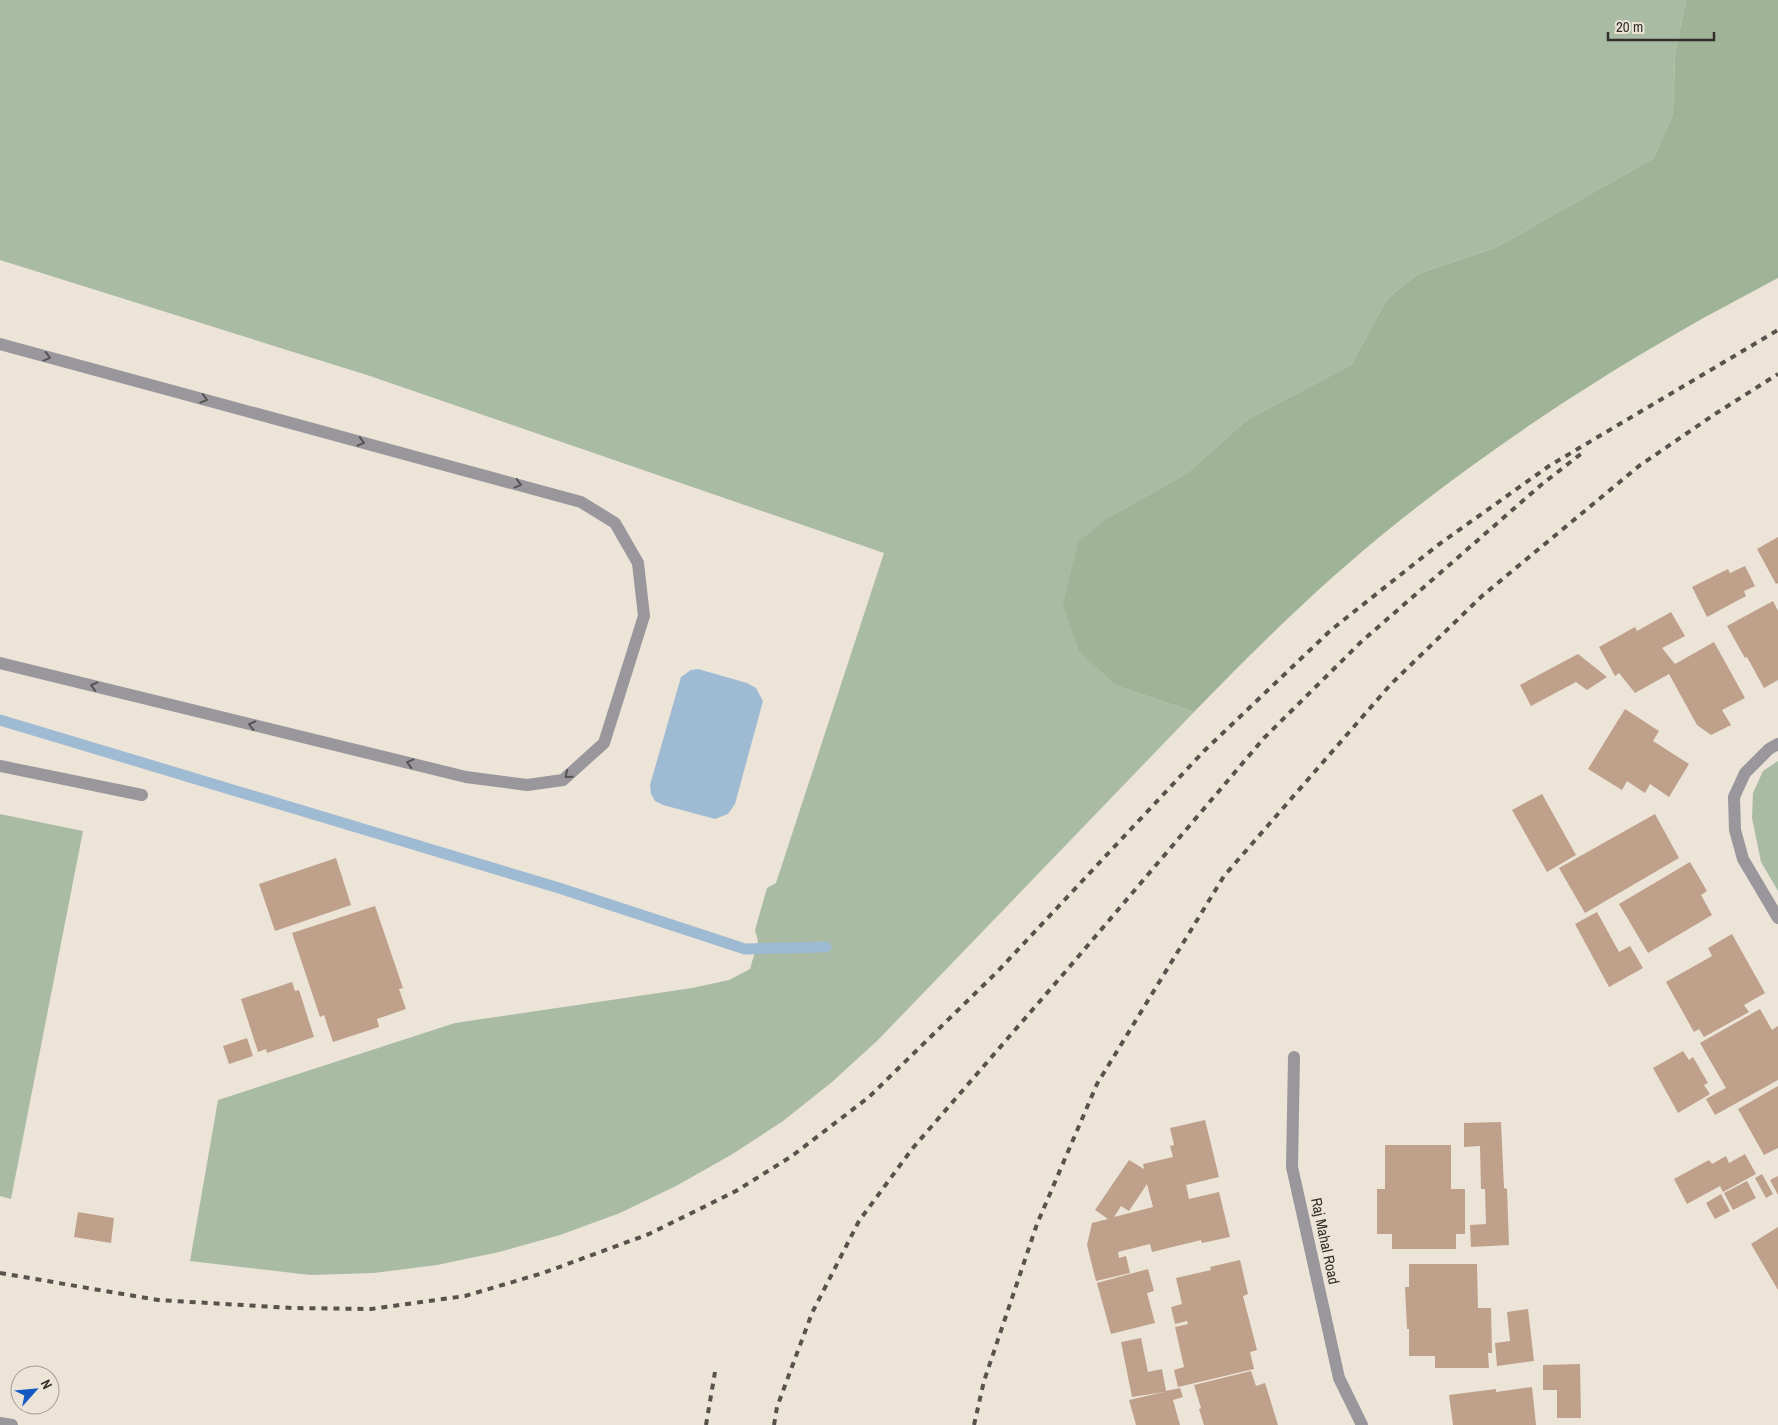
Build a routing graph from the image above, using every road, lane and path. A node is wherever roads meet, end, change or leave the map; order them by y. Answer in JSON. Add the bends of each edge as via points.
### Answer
{"nodes":[{"id":1,"x":0,"y":344,"type":"edge"},
{"id":2,"x":0,"y":662,"type":"edge"},
{"id":3,"x":1778,"y":744,"type":"edge"},
{"id":4,"x":0,"y":766,"type":"edge"},
{"id":5,"x":142,"y":796,"type":"dead end"},
{"id":6,"x":1778,"y":918,"type":"edge"},
{"id":7,"x":1294,"y":1057,"type":"dead end"},
{"id":8,"x":0,"y":1423,"type":"edge"},
{"id":9,"x":12,"y":1425,"type":"edge"},
{"id":10,"x":1362,"y":1425,"type":"edge"}],
"edges":[{"from":1,"to":2,"type":"street","one_way":true,"via":[[581,502],[615,523],[638,563],[644,616],[604,743],[563,780],[527,785],[466,777]]},
{"from":3,"to":6,"type":"street","via":[[1745,773],[1734,798],[1735,830],[1743,860]]},
{"from":4,"to":5,"type":"street"},
{"from":7,"to":10,"type":"street","name":"Raj Mahal Road","via":[[1292,1167],[1339,1378]]},
{"from":8,"to":9,"type":"street"}]}
